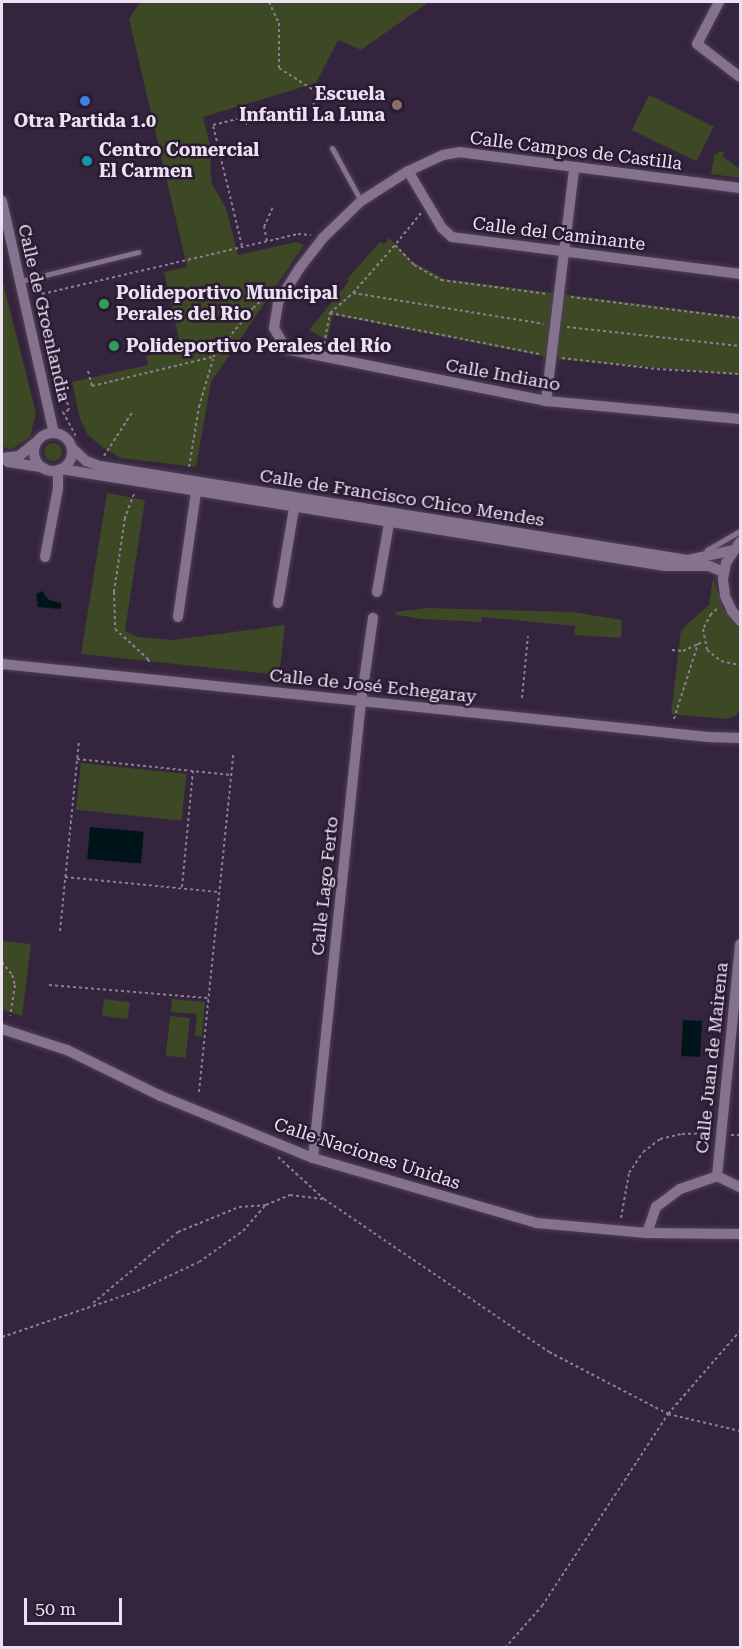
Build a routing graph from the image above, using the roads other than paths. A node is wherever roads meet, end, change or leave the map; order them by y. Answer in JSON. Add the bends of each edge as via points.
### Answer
{"nodes":[{"id":1,"x":719,"y":2,"type":"edge"},
{"id":2,"x":741,"y":77,"type":"edge"},
{"id":3,"x":332,"y":148,"type":"dead end"},
{"id":4,"x":574,"y":168,"type":"junction"},
{"id":5,"x":408,"y":171,"type":"junction"},
{"id":6,"x":741,"y":188,"type":"edge"},
{"id":7,"x":2,"y":201,"type":"edge"},
{"id":8,"x":361,"y":201,"type":"junction"},
{"id":9,"x":138,"y":252,"type":"dead end"},
{"id":10,"x":564,"y":252,"type":"junction"},
{"id":11,"x":741,"y":274,"type":"edge"},
{"id":12,"x":21,"y":281,"type":"junction"},
{"id":13,"x":274,"y":328,"type":"joint"},
{"id":14,"x":546,"y":401,"type":"junction"},
{"id":15,"x":741,"y":419,"type":"edge"},
{"id":16,"x":54,"y":433,"type":"junction"},
{"id":17,"x":39,"y":440,"type":"junction"},
{"id":18,"x":72,"y":448,"type":"junction"},
{"id":19,"x":2,"y":459,"type":"edge"},
{"id":20,"x":44,"y":468,"type":"junction"},
{"id":21,"x":60,"y":470,"type":"junction"},
{"id":22,"x":196,"y":492,"type":"junction"},
{"id":23,"x":294,"y":508,"type":"junction"},
{"id":24,"x":389,"y":523,"type":"junction"},
{"id":25,"x":741,"y":531,"type":"edge"},
{"id":26,"x":737,"y":546,"type":"edge"},
{"id":27,"x":45,"y":557,"type":"dead end"},
{"id":28,"x":704,"y":558,"type":"junction"},
{"id":29,"x":724,"y":572,"type":"junction"},
{"id":30,"x":377,"y":592,"type":"dead end"},
{"id":31,"x":278,"y":603,"type":"dead end"},
{"id":32,"x":178,"y":617,"type":"dead end"},
{"id":33,"x":373,"y":618,"type":"dead end"},
{"id":34,"x":741,"y":621,"type":"edge"},
{"id":35,"x":2,"y":664,"type":"edge"},
{"id":36,"x":361,"y":702,"type":"junction"},
{"id":37,"x":741,"y":738,"type":"edge"},
{"id":38,"x":741,"y":944,"type":"edge"},
{"id":39,"x":2,"y":1029,"type":"edge"},
{"id":40,"x":313,"y":1158,"type":"junction"},
{"id":41,"x":717,"y":1176,"type":"junction"},
{"id":42,"x":741,"y":1187,"type":"edge"},
{"id":43,"x":647,"y":1233,"type":"junction"},
{"id":44,"x":741,"y":1234,"type":"edge"}],
"edges":[{"from":1,"to":2,"type":"street","via":[[697,45]]},
{"from":3,"to":8,"type":"lane"},
{"from":4,"to":5,"type":"street","name":"Calle Campos de Castilla","via":[[460,152],[442,155]]},
{"from":4,"to":6,"type":"street","name":"Calle Campos de Castilla"},
{"from":4,"to":10,"type":"street"},
{"from":5,"to":8,"type":"street","name":"Calle Campos de Castilla"},
{"from":5,"to":10,"type":"street","name":"Calle del Caminante","via":[[442,228],[452,237]]},
{"from":7,"to":12,"type":"street","name":"Calle de Groenlandia"},
{"from":8,"to":13,"type":"street","name":"Calle Campos de Castilla","via":[[298,269],[278,303]]},
{"from":9,"to":12,"type":"lane"},
{"from":10,"to":11,"type":"street","name":"Calle del Caminante"},
{"from":10,"to":14,"type":"street"},
{"from":12,"to":16,"type":"street","name":"Calle de Groenlandia"},
{"from":13,"to":14,"type":"street","name":"Calle Indiano","via":[[286,349]]},
{"from":14,"to":15,"type":"street","name":"Calle Indiano"},
{"from":16,"to":17,"type":"street"},
{"from":16,"to":18,"type":"street","via":[[65,438]]},
{"from":17,"to":19,"type":"street","via":[[19,456]]},
{"from":17,"to":20,"type":"street","via":[[35,455]]},
{"from":18,"to":21,"type":"street","via":[[70,460]]},
{"from":18,"to":28,"type":"street","name":"Calle de Francisco Chico Mendes","via":[[86,461],[100,466],[688,560]]},
{"from":19,"to":20,"type":"street"},
{"from":20,"to":21,"type":"street"},
{"from":21,"to":22,"type":"street","name":"Calle de Francisco Chico Mendes"},
{"from":21,"to":27,"type":"street"},
{"from":22,"to":23,"type":"street","name":"Calle de Francisco Chico Mendes"},
{"from":22,"to":32,"type":"street"},
{"from":23,"to":24,"type":"street","name":"Calle de Francisco Chico Mendes"},
{"from":23,"to":31,"type":"street"},
{"from":24,"to":29,"type":"street","name":"Calle de Francisco Chico Mendes","via":[[665,567],[709,566]]},
{"from":24,"to":30,"type":"street"},
{"from":25,"to":28,"type":"lane","via":[[706,550]]},
{"from":26,"to":28,"type":"street","name":"Calle de Francisco Chico Mendes"},
{"from":26,"to":29,"type":"street"},
{"from":29,"to":34,"type":"street","via":[[725,596]]},
{"from":33,"to":36,"type":"street","name":"Calle Lago Ferto"},
{"from":35,"to":36,"type":"street","name":"Calle de José Echegaray"},
{"from":36,"to":37,"type":"street","name":"Calle de José Echegaray"},
{"from":36,"to":40,"type":"street","name":"Calle Lago Ferto"},
{"from":38,"to":41,"type":"street","name":"Calle Juan de Mairena"},
{"from":39,"to":40,"type":"street","name":"Calle Naciones Unidas","via":[[66,1050],[161,1096]]},
{"from":40,"to":43,"type":"street","name":"Calle Naciones Unidas","via":[[537,1223]]},
{"from":41,"to":42,"type":"street"},
{"from":41,"to":43,"type":"street","via":[[680,1189],[656,1207]]},
{"from":43,"to":44,"type":"street","name":"Calle Naciones Unidas"}]}
